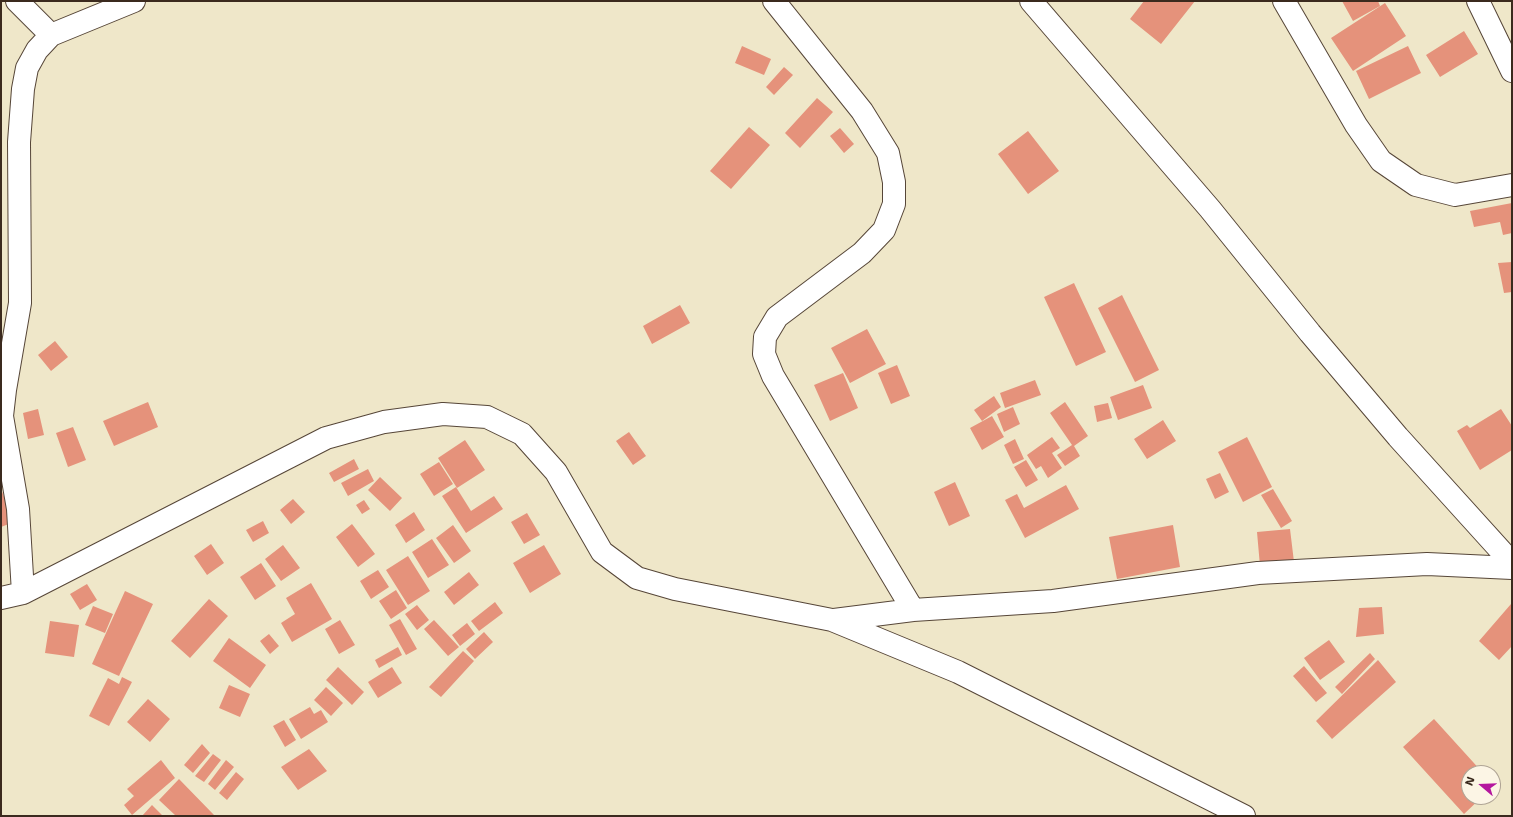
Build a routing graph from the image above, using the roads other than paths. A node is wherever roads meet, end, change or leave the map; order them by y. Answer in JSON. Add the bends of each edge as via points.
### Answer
{"nodes":[{"id":1,"x":17,"y":1,"type":"edge"},
{"id":2,"x":134,"y":1,"type":"edge"},
{"id":3,"x":774,"y":1,"type":"edge"},
{"id":4,"x":1031,"y":1,"type":"edge"},
{"id":5,"x":1284,"y":1,"type":"edge"},
{"id":6,"x":1478,"y":1,"type":"edge"},
{"id":7,"x":51,"y":35,"type":"junction"},
{"id":8,"x":1512,"y":71,"type":"edge"},
{"id":9,"x":1512,"y":185,"type":"edge"},
{"id":10,"x":1512,"y":563,"type":"edge"},
{"id":11,"x":1512,"y":568,"type":"edge"},
{"id":12,"x":23,"y":593,"type":"junction"},
{"id":13,"x":1,"y":598,"type":"edge"},
{"id":14,"x":913,"y":610,"type":"junction"},
{"id":15,"x":832,"y":620,"type":"junction"},
{"id":16,"x":1244,"y":816,"type":"edge"}],
"edges":[{"from":1,"to":7,"type":"street"},
{"from":2,"to":7,"type":"street"},
{"from":3,"to":14,"type":"street","via":[[862,111],[888,153],[894,182],[894,204],[884,230],[862,253],[777,317],[765,337],[764,354],[773,376]]},
{"from":4,"to":10,"type":"street","via":[[1210,210],[1398,437]]},
{"from":5,"to":9,"type":"street","via":[[1356,125],[1381,161],[1416,185],[1455,195]]},
{"from":6,"to":8,"type":"street"},
{"from":7,"to":12,"type":"street","via":[[37,50],[27,68],[22,89],[19,142],[20,303],[2,416],[18,509]]},
{"from":11,"to":14,"type":"street","via":[[1427,564],[1258,574],[1053,600]]},
{"from":12,"to":13,"type":"street"},
{"from":12,"to":15,"type":"street","via":[[326,438],[384,422],[443,414],[487,417],[522,434],[556,472],[602,552],[637,578],[675,589]]},
{"from":14,"to":15,"type":"street"},
{"from":15,"to":16,"type":"street","via":[[958,672]]}]}
